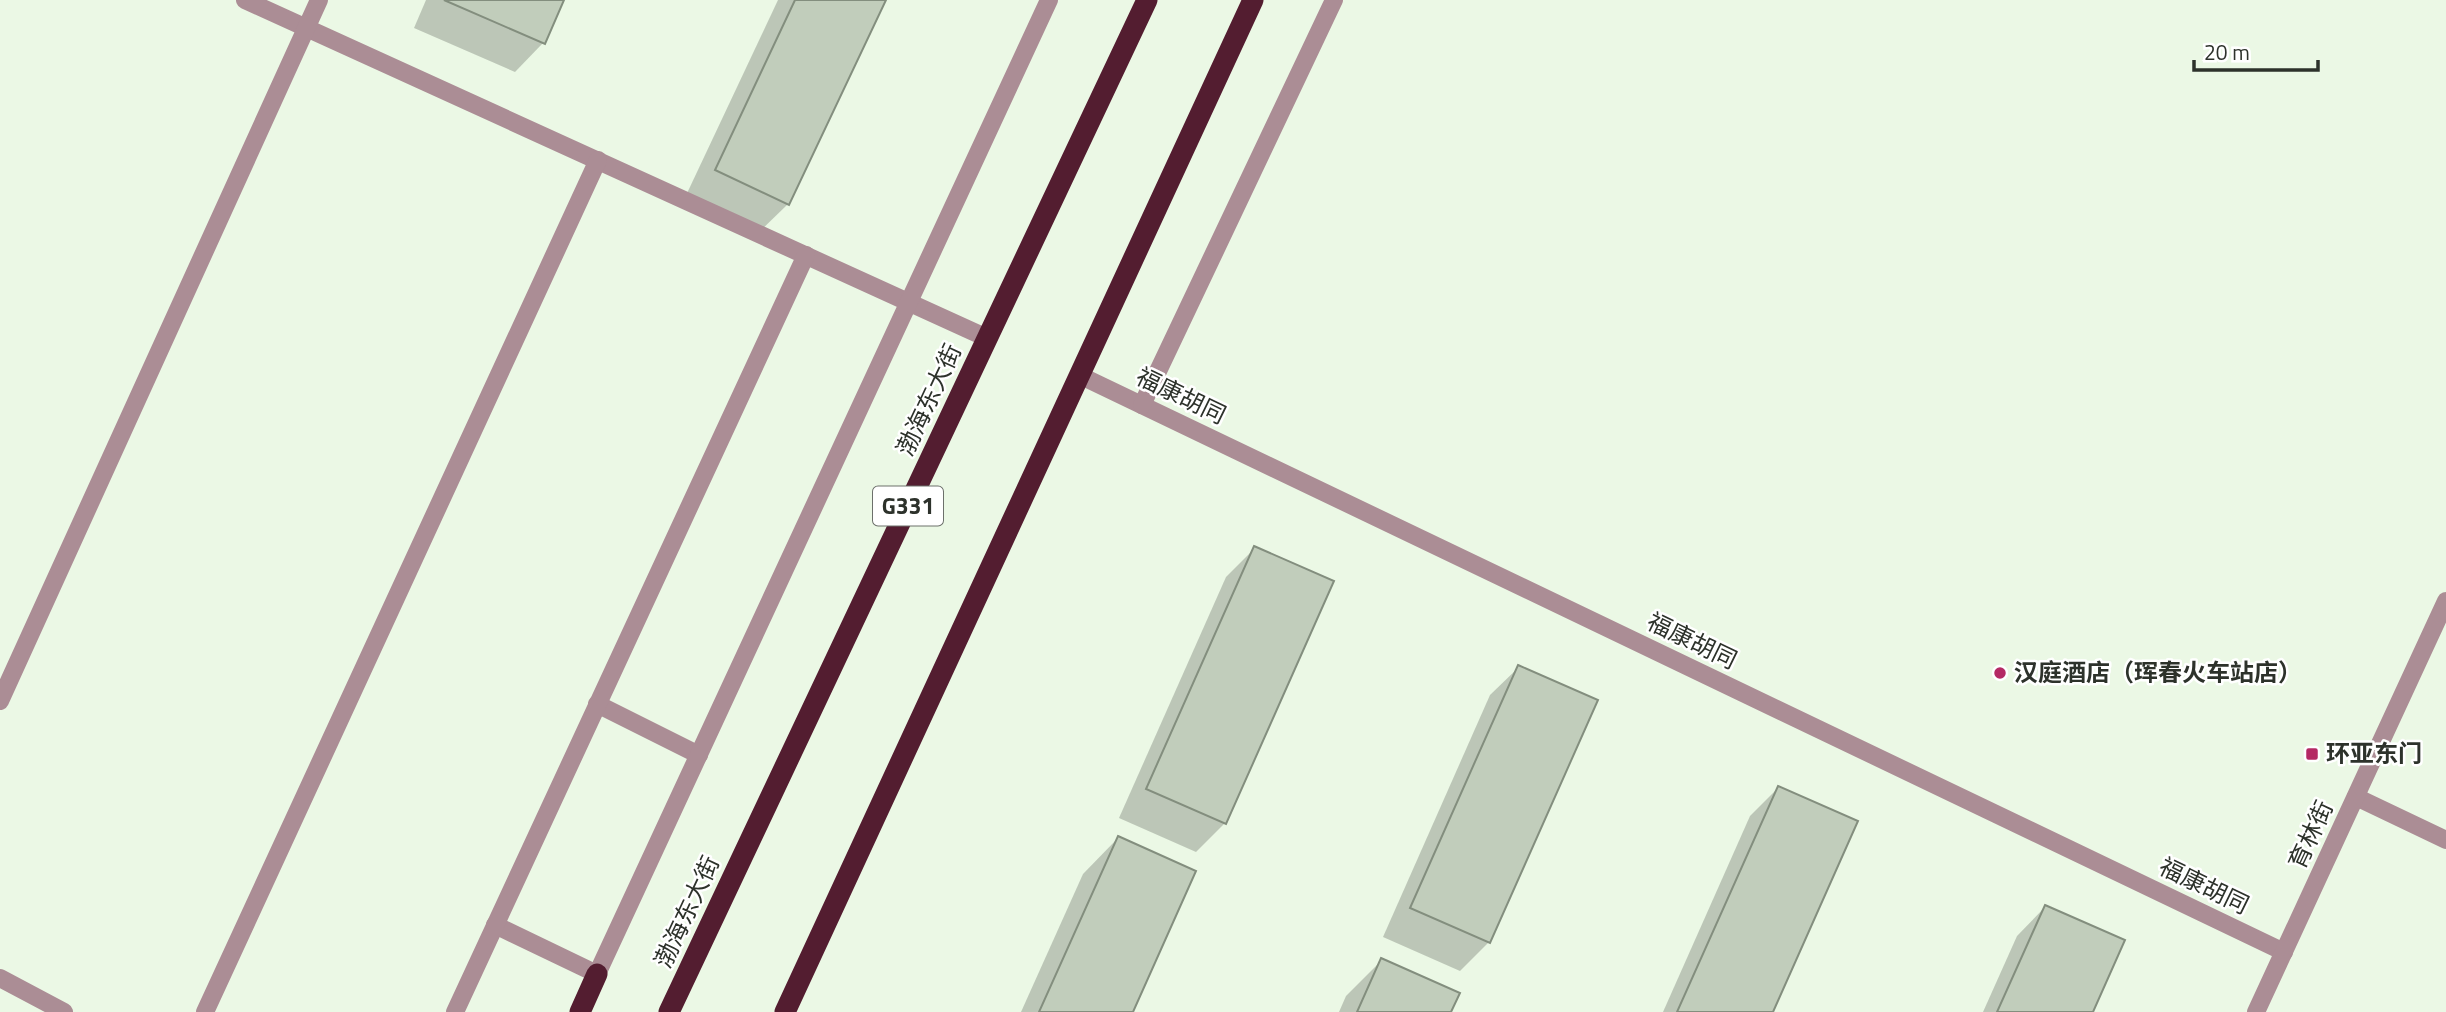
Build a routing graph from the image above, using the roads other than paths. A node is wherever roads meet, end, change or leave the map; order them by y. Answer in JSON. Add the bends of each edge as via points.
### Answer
{"nodes":[{"id":1,"x":245,"y":0,"type":"edge"},
{"id":2,"x":319,"y":0,"type":"edge"},
{"id":3,"x":1049,"y":0,"type":"edge"},
{"id":4,"x":1147,"y":0,"type":"edge"},
{"id":5,"x":1253,"y":0,"type":"edge"},
{"id":6,"x":1334,"y":0,"type":"edge"},
{"id":7,"x":306,"y":28,"type":"junction"},
{"id":8,"x":598,"y":160,"type":"junction"},
{"id":9,"x":806,"y":255,"type":"junction"},
{"id":10,"x":909,"y":302,"type":"junction"},
{"id":11,"x":987,"y":338,"type":"junction"},
{"id":12,"x":1079,"y":375,"type":"junction"},
{"id":13,"x":1142,"y":405,"type":"junction"},
{"id":14,"x":2446,"y":601,"type":"edge"},
{"id":15,"x":0,"y":701,"type":"edge"},
{"id":16,"x":597,"y":704,"type":"junction"},
{"id":17,"x":699,"y":755,"type":"junction"},
{"id":18,"x":2356,"y":797,"type":"junction"},
{"id":19,"x":2446,"y":840,"type":"edge"},
{"id":20,"x":495,"y":925,"type":"junction"},
{"id":21,"x":2284,"y":952,"type":"junction"},
{"id":22,"x":597,"y":974,"type":"junction"},
{"id":23,"x":0,"y":978,"type":"edge"},
{"id":24,"x":64,"y":1012,"type":"edge"},
{"id":25,"x":205,"y":1012,"type":"edge"},
{"id":26,"x":455,"y":1012,"type":"edge"},
{"id":27,"x":580,"y":1012,"type":"edge"},
{"id":28,"x":669,"y":1012,"type":"edge"},
{"id":29,"x":785,"y":1012,"type":"edge"},
{"id":30,"x":2256,"y":1012,"type":"edge"}],
"edges":[{"from":1,"to":7,"type":"street"},
{"from":2,"to":7,"type":"street"},
{"from":3,"to":10,"type":"street"},
{"from":4,"to":11,"type":"highway","name":"渤海东大街","number":"G331"},
{"from":5,"to":12,"type":"highway"},
{"from":6,"to":13,"type":"street"},
{"from":7,"to":8,"type":"street"},
{"from":7,"to":15,"type":"street"},
{"from":8,"to":9,"type":"street"},
{"from":8,"to":25,"type":"street"},
{"from":9,"to":10,"type":"street"},
{"from":9,"to":16,"type":"street"},
{"from":10,"to":11,"type":"street"},
{"from":10,"to":17,"type":"street"},
{"from":11,"to":28,"type":"highway","name":"渤海东大街","number":"G331"},
{"from":12,"to":13,"type":"street","name":"福康胡同"},
{"from":12,"to":29,"type":"highway"},
{"from":13,"to":21,"type":"street","name":"福康胡同"},
{"from":14,"to":18,"type":"street","name":"育林街"},
{"from":16,"to":17,"type":"street"},
{"from":16,"to":20,"type":"street"},
{"from":17,"to":22,"type":"street"},
{"from":18,"to":19,"type":"street"},
{"from":18,"to":21,"type":"street","name":"育林街"},
{"from":20,"to":22,"type":"street"},
{"from":20,"to":26,"type":"street"},
{"from":21,"to":30,"type":"street","name":"育林街"},
{"from":22,"to":27,"type":"highway"},
{"from":23,"to":24,"type":"street"}]}
